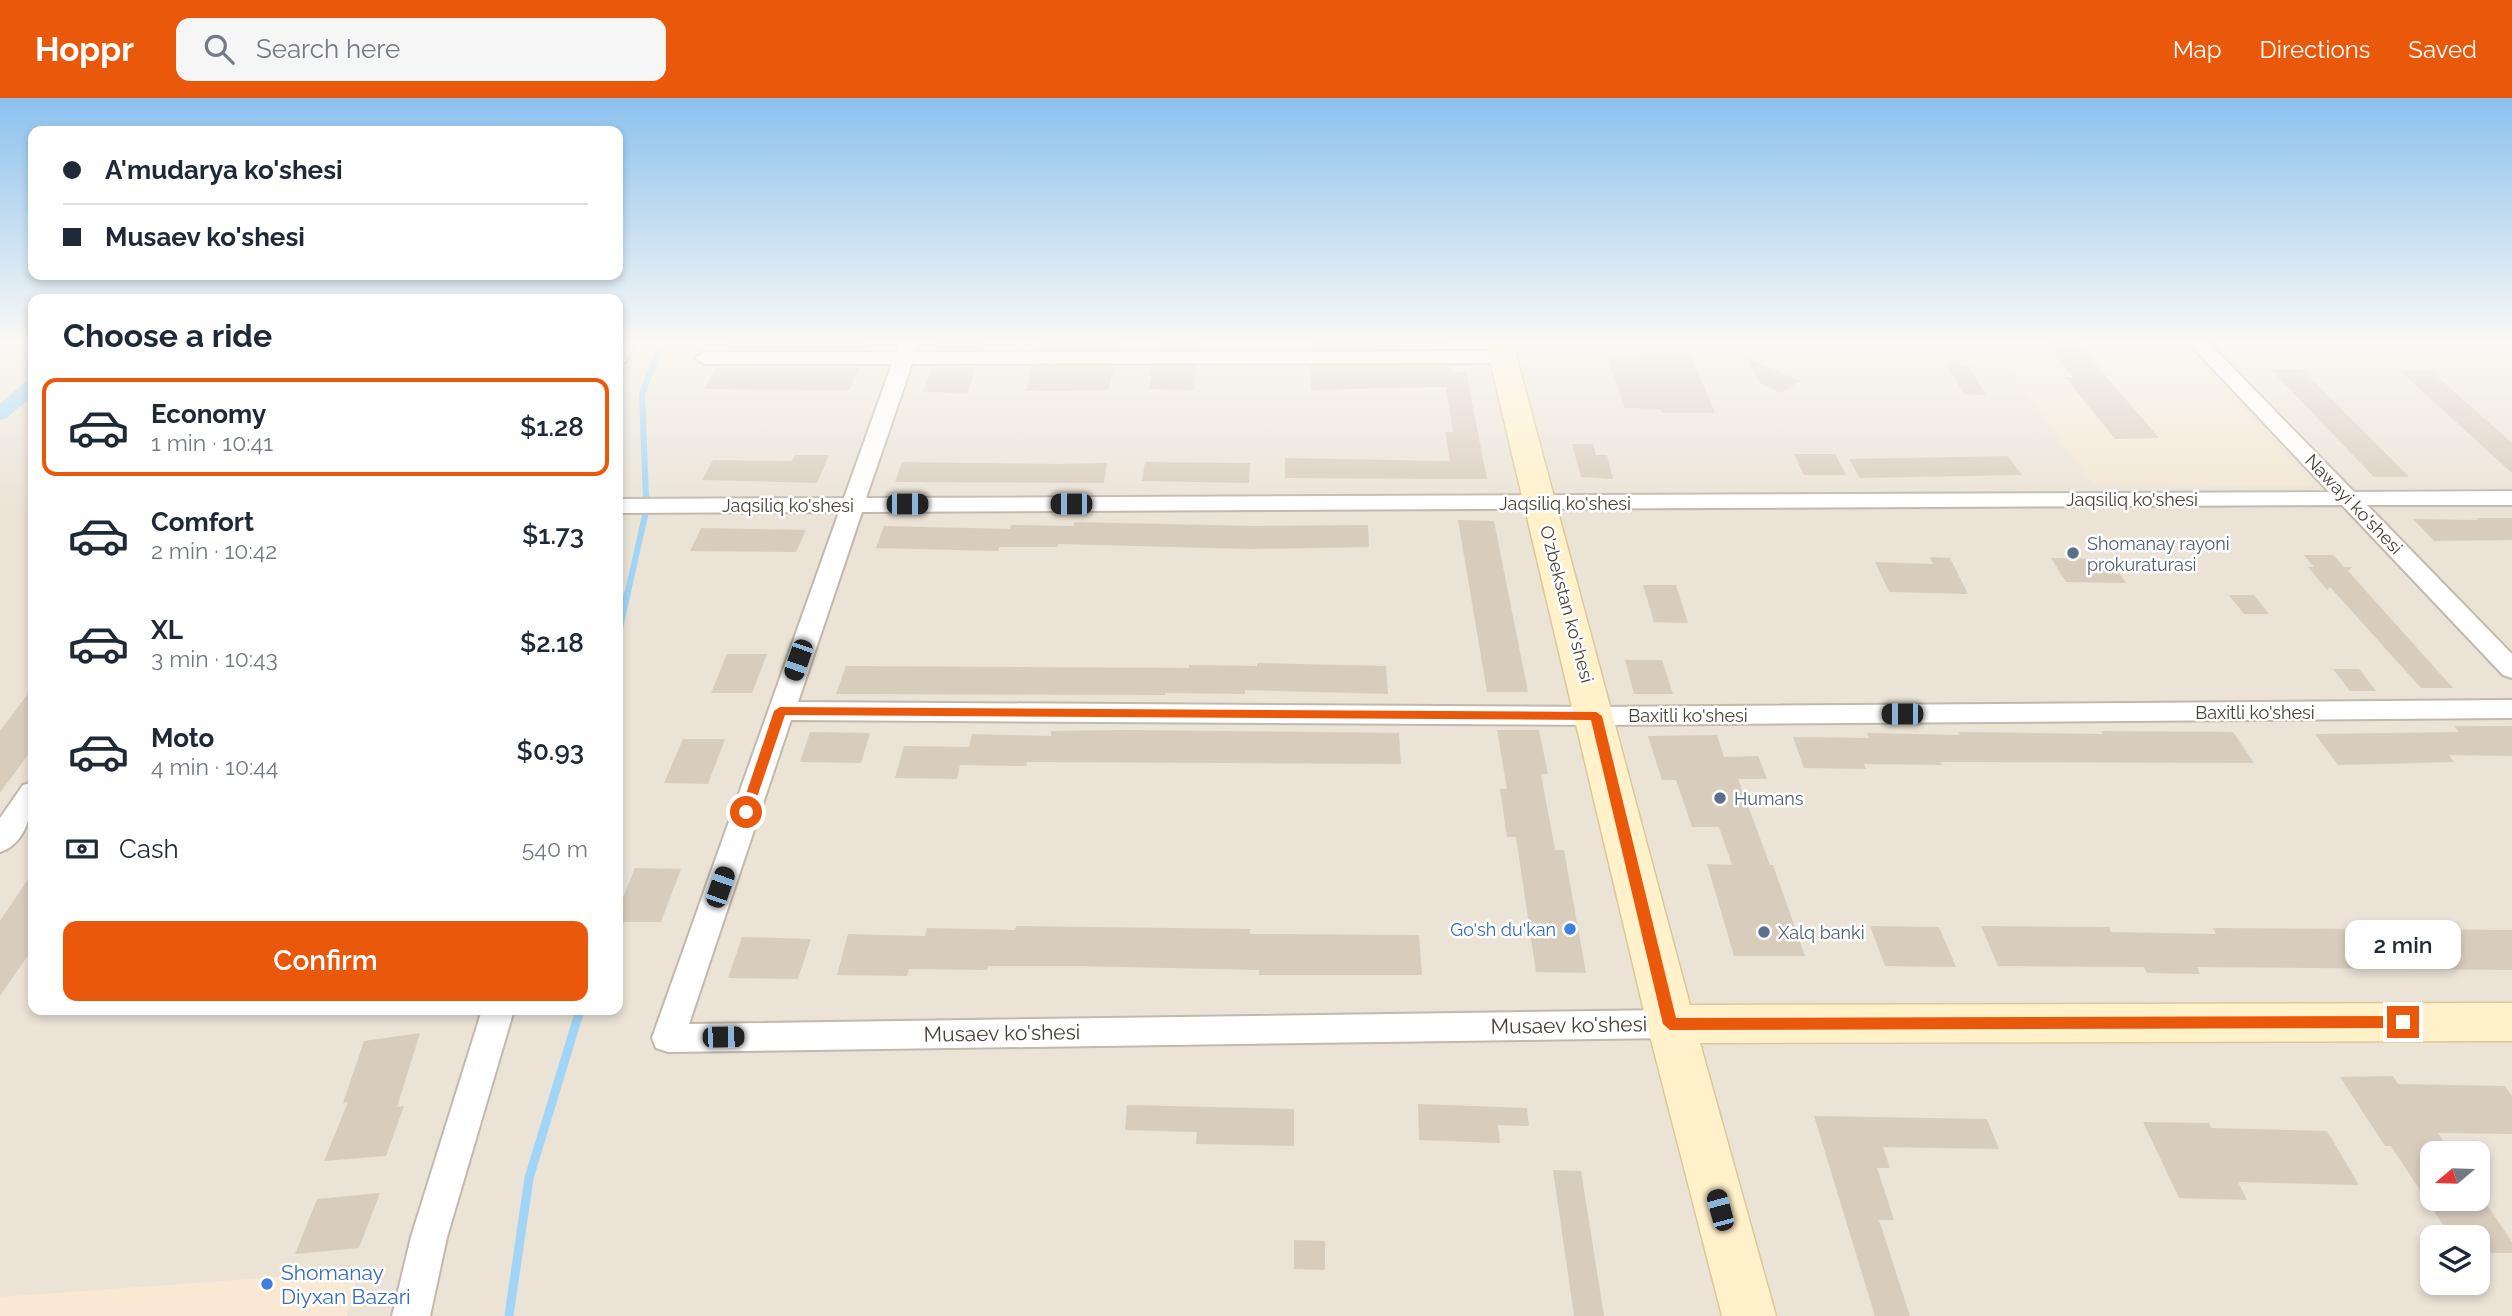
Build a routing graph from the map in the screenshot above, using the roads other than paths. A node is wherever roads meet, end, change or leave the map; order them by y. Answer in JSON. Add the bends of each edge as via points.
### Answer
{"nodes":[{"id":1,"x":890,"y":397,"type":"edge"},
{"id":2,"x":1512,"y":397,"type":"edge"},
{"id":3,"x":2250,"y":397,"type":"edge"},
{"id":4,"x":2348,"y":498,"type":"junction"},
{"id":5,"x":2512,"y":498,"type":"edge"},
{"id":6,"x":1540,"y":503,"type":"junction"},
{"id":7,"x":852,"y":504,"type":"junction"},
{"id":8,"x":623,"y":506,"type":"edge"},
{"id":9,"x":2512,"y":668,"type":"edge"},
{"id":10,"x":2512,"y":709,"type":"edge"},
{"id":11,"x":780,"y":711,"type":"junction"},
{"id":12,"x":1596,"y":716,"type":"junction"},
{"id":13,"x":28,"y":799,"type":"edge"},
{"id":14,"x":0,"y":841,"type":"edge"},
{"id":15,"x":496,"y":1015,"type":"edge"},
{"id":16,"x":2512,"y":1022,"type":"edge"},
{"id":17,"x":1670,"y":1024,"type":"junction"},
{"id":18,"x":411,"y":1316,"type":"edge"},
{"id":19,"x":1749,"y":1316,"type":"edge"}],
"edges":[{"from":1,"to":7,"type":"street"},
{"from":2,"to":6,"type":"main road","name":"O'zbekstan ko'shesi"},
{"from":3,"to":4,"type":"street","name":"Nawayi ko'shesi"},
{"from":4,"to":5,"type":"street","name":"Jaqsiliq ko'shesi"},
{"from":4,"to":6,"type":"street","name":"Jaqsiliq ko'shesi"},
{"from":4,"to":9,"type":"street","name":"Nawayi ko'shesi"},
{"from":6,"to":7,"type":"street","name":"Jaqsiliq ko'shesi"},
{"from":6,"to":12,"type":"main road","name":"O'zbekstan ko'shesi"},
{"from":7,"to":8,"type":"street","name":"Jaqsiliq ko'shesi"},
{"from":7,"to":11,"type":"street"},
{"from":10,"to":12,"type":"street","name":"Baxitli ko'shesi"},
{"from":11,"to":12,"type":"street","name":"Baxitli ko'shesi"},
{"from":11,"to":17,"type":"street","name":"Musaev ko'shesi","via":[[668,1038]]},
{"from":12,"to":17,"type":"main road","name":"O'zbekstan ko'shesi"},
{"from":13,"to":14,"type":"street"},
{"from":15,"to":18,"type":"street","via":[[429,1237]]},
{"from":16,"to":17,"type":"main road","name":"Musaev ko'shesi"},
{"from":17,"to":19,"type":"main road","name":"O'zbekstan ko'shesi"}]}
